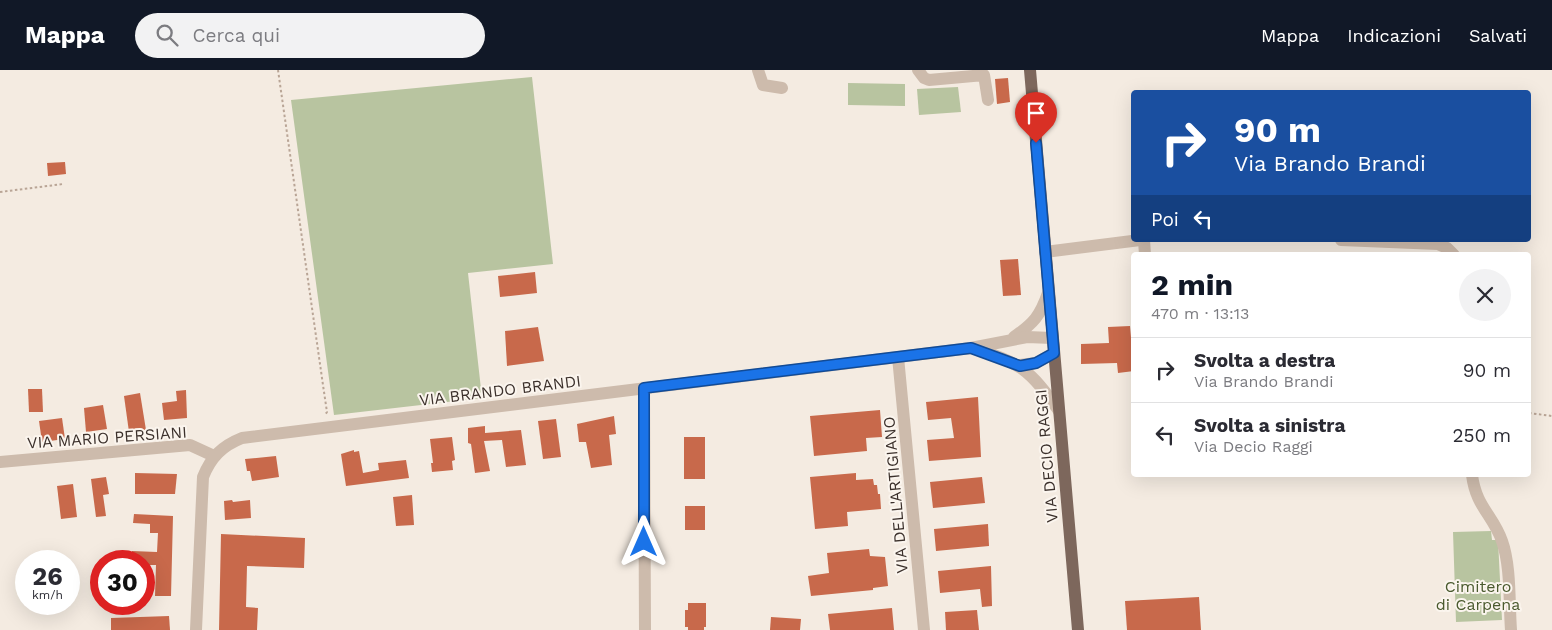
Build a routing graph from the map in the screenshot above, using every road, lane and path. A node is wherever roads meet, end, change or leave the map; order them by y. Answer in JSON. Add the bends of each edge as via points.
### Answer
{"nodes":[{"id":1,"x":278,"y":70,"type":"edge"},
{"id":2,"x":758,"y":70,"type":"edge"},
{"id":3,"x":918,"y":70,"type":"edge"},
{"id":4,"x":1030,"y":70,"type":"edge"},
{"id":5,"x":782,"y":88,"type":"dead end"},
{"id":6,"x":988,"y":100,"type":"dead end"},
{"id":7,"x":63,"y":184,"type":"dead end"},
{"id":8,"x":0,"y":192,"type":"edge"},
{"id":9,"x":1131,"y":241,"type":"edge"},
{"id":10,"x":1390,"y":242,"type":"edge"},
{"id":11,"x":1045,"y":252,"type":"junction"},
{"id":12,"x":1451,"y":252,"type":"edge"},
{"id":13,"x":1048,"y":293,"type":"junction"},
{"id":14,"x":1052,"y":338,"type":"junction"},
{"id":15,"x":1011,"y":339,"type":"junction"},
{"id":16,"x":971,"y":348,"type":"junction"},
{"id":17,"x":1054,"y":353,"type":"junction"},
{"id":18,"x":898,"y":357,"type":"junction"},
{"id":19,"x":1020,"y":366,"type":"junction"},
{"id":20,"x":644,"y":388,"type":"junction"},
{"id":21,"x":1059,"y":411,"type":"junction"},
{"id":22,"x":1531,"y":413,"type":"edge"},
{"id":23,"x":1552,"y":416,"type":"edge"},
{"id":24,"x":324,"y":417,"type":"dead end"},
{"id":25,"x":214,"y":456,"type":"junction"},
{"id":26,"x":0,"y":462,"type":"edge"},
{"id":27,"x":1472,"y":477,"type":"edge"},
{"id":28,"x":196,"y":630,"type":"edge"},
{"id":29,"x":645,"y":630,"type":"edge"},
{"id":30,"x":924,"y":630,"type":"edge"},
{"id":31,"x":1078,"y":630,"type":"edge"},
{"id":32,"x":1511,"y":630,"type":"edge"}],
"edges":[{"from":1,"to":24,"type":"path","via":[[327,412]]},
{"from":2,"to":5,"type":"street","via":[[762,85]]},
{"from":3,"to":6,"type":"street","via":[[929,80],[984,75]]},
{"from":4,"to":11,"type":"main road","name":"VIA DECIO RAGGI"},
{"from":7,"to":8,"type":"path"},
{"from":9,"to":11,"type":"street"},
{"from":10,"to":12,"type":"street","via":[[1438,244]]},
{"from":11,"to":13,"type":"main road","name":"VIA DECIO RAGGI"},
{"from":13,"to":14,"type":"main road","name":"VIA DECIO RAGGI"},
{"from":13,"to":15,"type":"street","name":"VIA BRANDO BRANDI","via":[[1041,314]]},
{"from":14,"to":15,"type":"street","name":"VIA BRANDO BRANDI"},
{"from":14,"to":17,"type":"main road","name":"VIA DECIO RAGGI"},
{"from":15,"to":16,"type":"street","name":"VIA BRANDO BRANDI"},
{"from":16,"to":18,"type":"street","name":"VIA BRANDO BRANDI"},
{"from":16,"to":19,"type":"street","name":"VIA BRANDO BRANDI"},
{"from":17,"to":19,"type":"street","via":[[1036,363]]},
{"from":17,"to":21,"type":"main road","name":"VIA DECIO RAGGI"},
{"from":18,"to":20,"type":"street","name":"VIA BRANDO BRANDI"},
{"from":18,"to":30,"type":"street","name":"VIA DELL'ARTIGIANO"},
{"from":19,"to":21,"type":"street","name":"VIA BRANDO BRANDI","via":[[1037,381]]},
{"from":20,"to":25,"type":"street","name":"VIA BRANDO BRANDI","via":[[256,436],[231,442]]},
{"from":20,"to":29,"type":"street"},
{"from":21,"to":31,"type":"main road","name":"VIA DECIO RAGGI"},
{"from":22,"to":23,"type":"path"},
{"from":25,"to":26,"type":"street","name":"VIA MARIO PERSIANI","via":[[190,445]]},
{"from":25,"to":28,"type":"street","name":"VIA BRANDO BRANDI","via":[[203,477],[201,490]]},
{"from":27,"to":32,"type":"street","via":[[1476,496],[1502,541],[1506,555]]}]}
